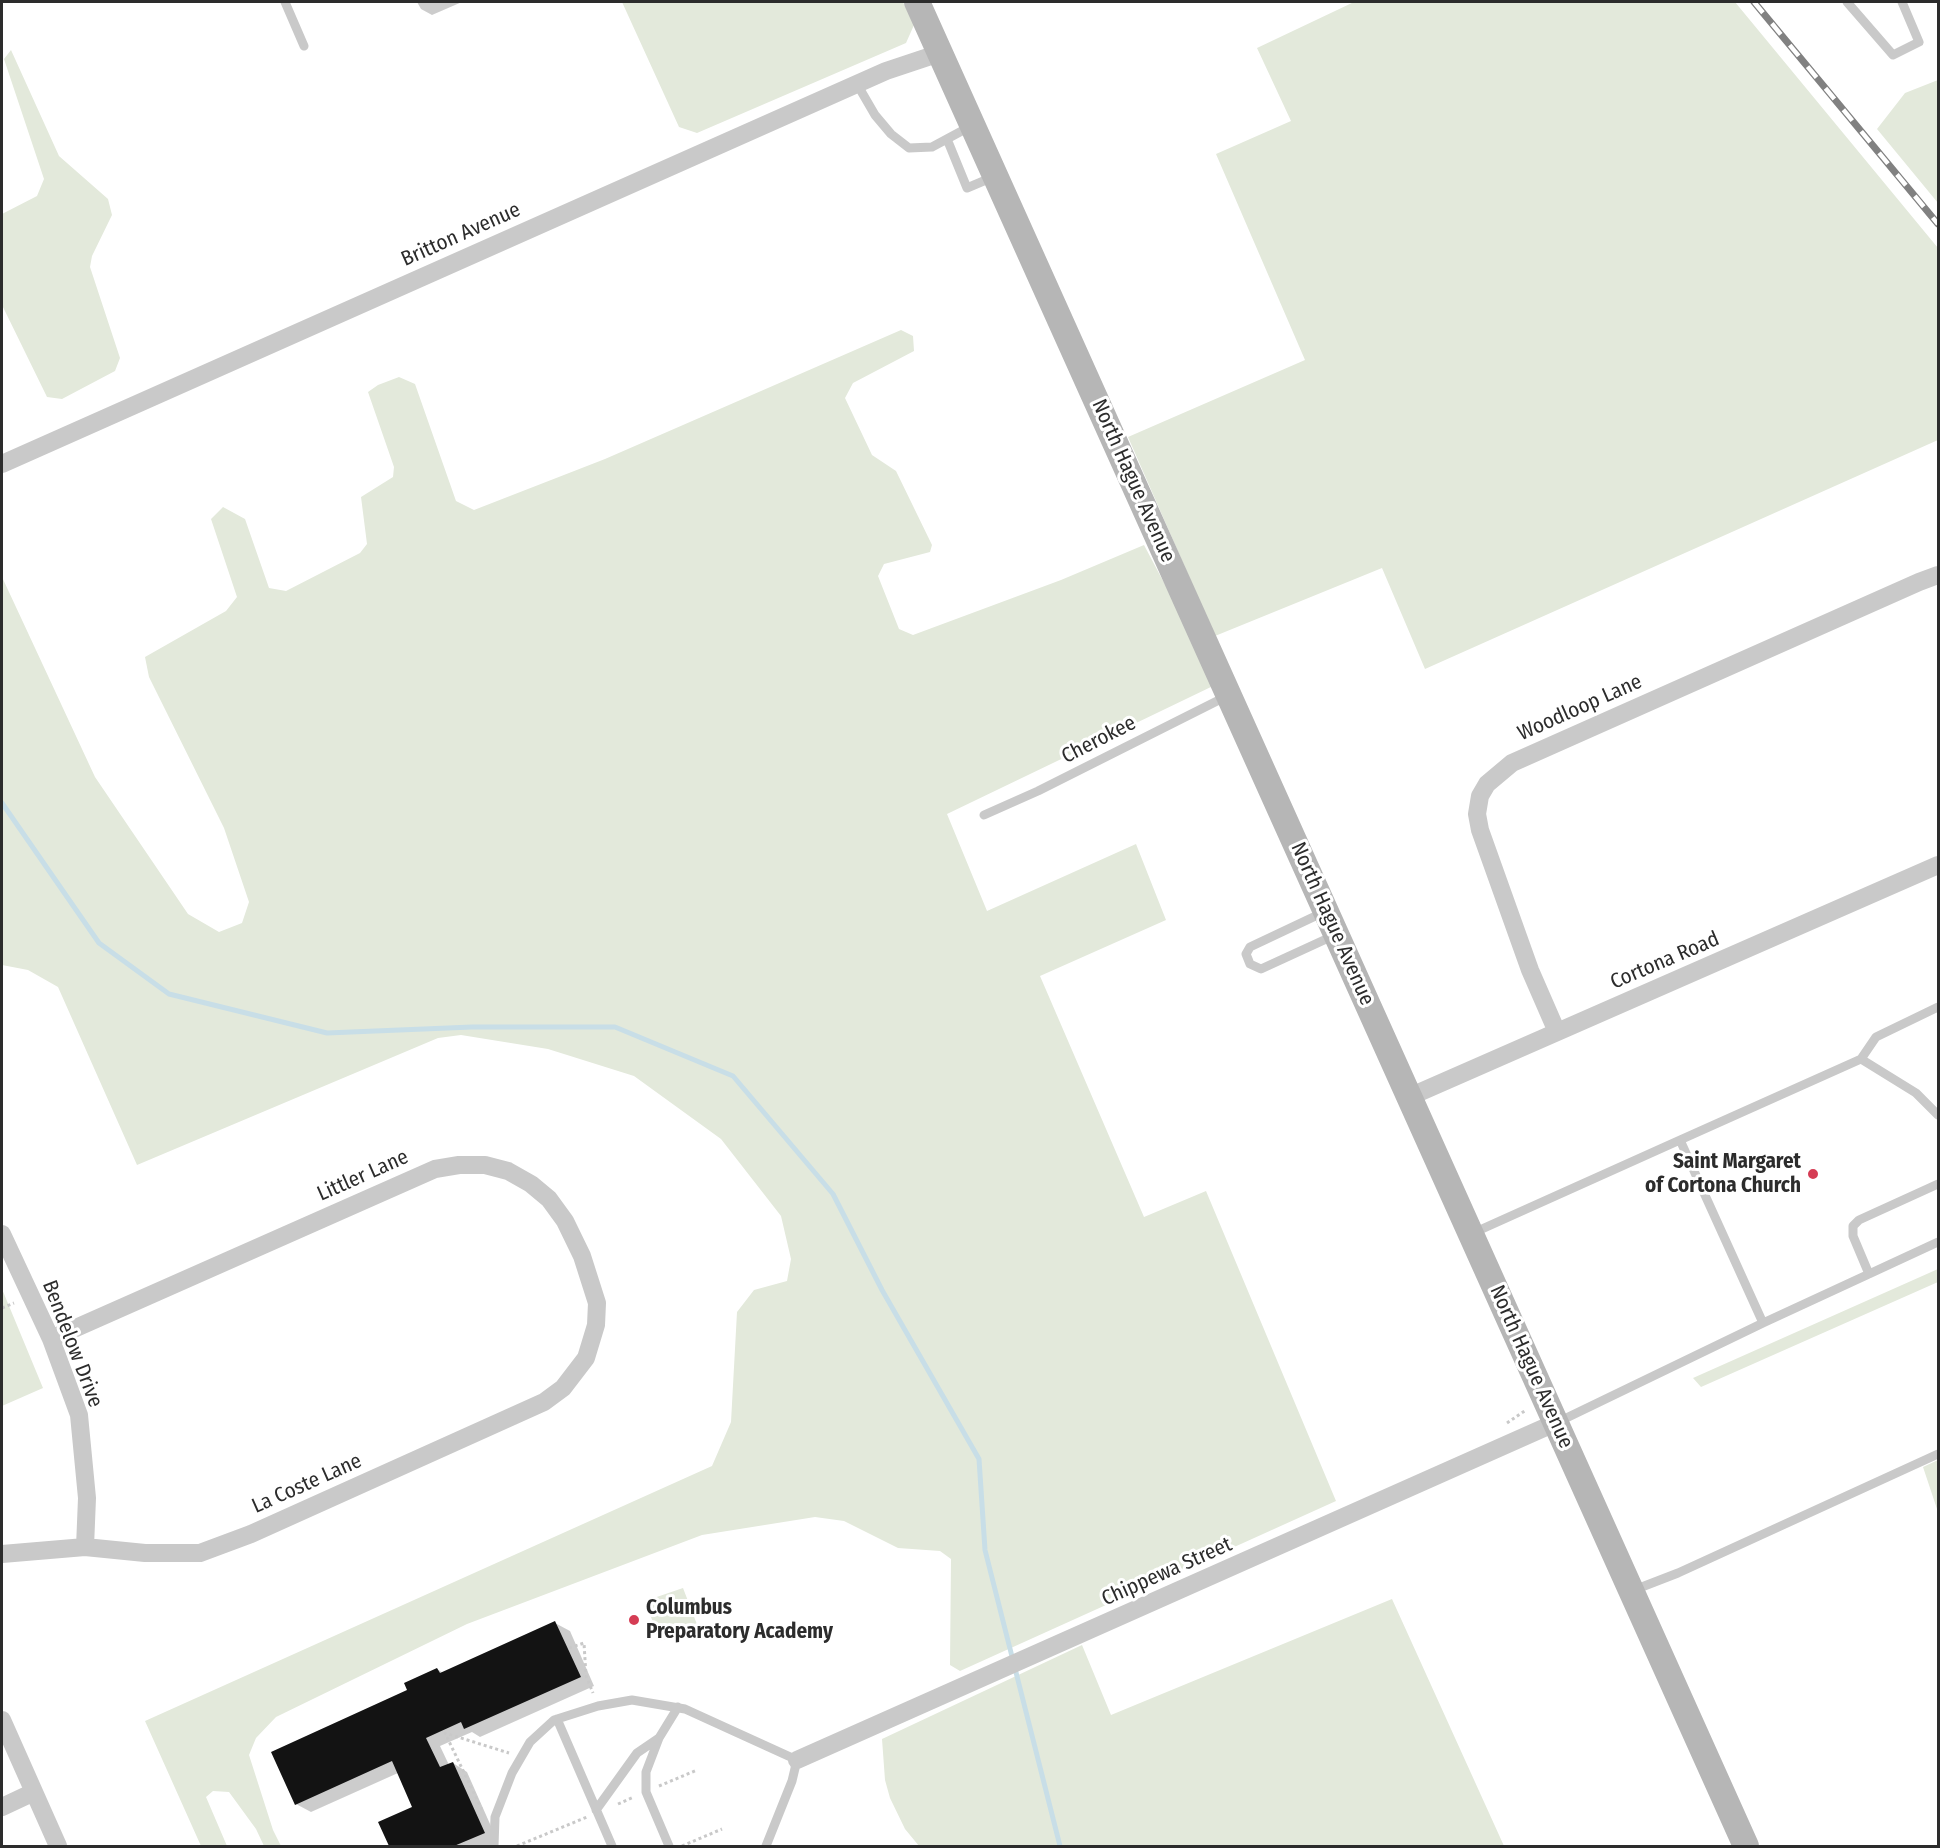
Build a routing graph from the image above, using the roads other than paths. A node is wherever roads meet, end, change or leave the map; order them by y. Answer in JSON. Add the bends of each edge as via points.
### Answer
{"nodes":[{"id":1,"x":285,"y":2,"type":"edge"},
{"id":2,"x":917,"y":2,"type":"edge"},
{"id":3,"x":1847,"y":2,"type":"edge"},
{"id":4,"x":1902,"y":2,"type":"edge"},
{"id":5,"x":304,"y":46,"type":"dead end"},
{"id":6,"x":940,"y":53,"type":"junction"},
{"id":7,"x":857,"y":84,"type":"junction"},
{"id":8,"x":973,"y":125,"type":"junction"},
{"id":9,"x":947,"y":139,"type":"junction"},
{"id":10,"x":995,"y":176,"type":"junction"},
{"id":11,"x":2,"y":464,"type":"edge"},
{"id":12,"x":1938,"y":575,"type":"edge"},
{"id":13,"x":1229,"y":695,"type":"junction"},
{"id":14,"x":984,"y":815,"type":"dead end"},
{"id":15,"x":1938,"y":865,"type":"edge"},
{"id":16,"x":1326,"y":911,"type":"junction"},
{"id":17,"x":1336,"y":934,"type":"junction"},
{"id":18,"x":1938,"y":1007,"type":"edge"},
{"id":19,"x":1557,"y":1032,"type":"junction"},
{"id":20,"x":1861,"y":1059,"type":"junction"},
{"id":21,"x":1409,"y":1097,"type":"junction"},
{"id":22,"x":1938,"y":1115,"type":"edge"},
{"id":23,"x":1680,"y":1140,"type":"junction"},
{"id":24,"x":1938,"y":1184,"type":"edge"},
{"id":25,"x":2,"y":1234,"type":"edge"},
{"id":26,"x":1471,"y":1234,"type":"junction"},
{"id":27,"x":1938,"y":1242,"type":"edge"},
{"id":28,"x":1869,"y":1274,"type":"junction"},
{"id":29,"x":1763,"y":1323,"type":"junction"},
{"id":30,"x":51,"y":1339,"type":"junction"},
{"id":31,"x":592,"y":1346,"type":"joint"},
{"id":32,"x":1555,"y":1423,"type":"junction"},
{"id":33,"x":1938,"y":1454,"type":"edge"},
{"id":34,"x":85,"y":1547,"type":"junction"},
{"id":35,"x":2,"y":1554,"type":"edge"},
{"id":36,"x":1631,"y":1591,"type":"junction"},
{"id":37,"x":678,"y":1707,"type":"junction"},
{"id":38,"x":557,"y":1719,"type":"junction"},
{"id":39,"x":2,"y":1720,"type":"edge"},
{"id":40,"x":658,"y":1738,"type":"junction"},
{"id":41,"x":797,"y":1760,"type":"junction"},
{"id":42,"x":34,"y":1792,"type":"junction"},
{"id":43,"x":2,"y":1807,"type":"edge"},
{"id":44,"x":596,"y":1810,"type":"junction"},
{"id":45,"x":58,"y":1846,"type":"edge"},
{"id":46,"x":494,"y":1846,"type":"edge"},
{"id":47,"x":612,"y":1846,"type":"edge"},
{"id":48,"x":669,"y":1846,"type":"edge"},
{"id":49,"x":766,"y":1846,"type":"edge"},
{"id":50,"x":1746,"y":1846,"type":"edge"}],
"edges":[{"from":1,"to":5,"type":"lane"},
{"from":2,"to":6,"type":"main road","name":"North Hague Avenue"},
{"from":3,"to":4,"type":"lane","via":[[1893,55],[1919,42]]},
{"from":6,"to":7,"type":"street","name":"Britton Avenue"},
{"from":6,"to":8,"type":"main road","name":"North Hague Avenue"},
{"from":7,"to":9,"type":"lane","via":[[874,115],[909,148],[921,149]]},
{"from":7,"to":11,"type":"street","name":"Britton Avenue"},
{"from":8,"to":9,"type":"lane"},
{"from":8,"to":10,"type":"main road","name":"North Hague Avenue"},
{"from":9,"to":10,"type":"lane","via":[[968,188]]},
{"from":10,"to":13,"type":"main road","name":"North Hague Avenue"},
{"from":12,"to":19,"type":"street","name":"Woodloop Lane","via":[[1512,763],[1487,784],[1477,814],[1480,830]]},
{"from":13,"to":14,"type":"lane","name":"Cherokee"},
{"from":13,"to":16,"type":"main road","name":"North Hague Avenue"},
{"from":15,"to":19,"type":"street","name":"Cortona Road"},
{"from":16,"to":17,"type":"main road","name":"North Hague Avenue"},
{"from":16,"to":17,"type":"lane","via":[[1250,947],[1246,954],[1250,964],[1261,969]]},
{"from":17,"to":21,"type":"main road","name":"North Hague Avenue"},
{"from":18,"to":20,"type":"lane","via":[[1876,1037]]},
{"from":19,"to":21,"type":"street","name":"Cortona Road"},
{"from":20,"to":22,"type":"lane","via":[[1916,1093]]},
{"from":20,"to":23,"type":"lane"},
{"from":21,"to":26,"type":"main road","name":"North Hague Avenue"},
{"from":23,"to":26,"type":"lane"},
{"from":23,"to":29,"type":"lane"},
{"from":24,"to":28,"type":"lane","via":[[1853,1226],[1853,1236]]},
{"from":25,"to":30,"type":"street","name":"Bendelow Drive"},
{"from":26,"to":32,"type":"main road","name":"North Hague Avenue"},
{"from":27,"to":28,"type":"lane"},
{"from":28,"to":29,"type":"lane"},
{"from":29,"to":32,"type":"lane"},
{"from":30,"to":31,"type":"street","name":"Littler Lane","via":[[435,1169],[485,1165],[508,1171],[531,1184],[549,1199],[565,1221],[582,1256],[597,1303]]},
{"from":30,"to":34,"type":"street","name":"Bendelow Drive","via":[[79,1415],[87,1498]]},
{"from":31,"to":34,"type":"street","name":"La Coste Lane","via":[[580,1371],[544,1402],[251,1534],[200,1553]]},
{"from":32,"to":36,"type":"main road","name":"North Hague Avenue"},
{"from":32,"to":41,"type":"street","name":"Chippewa Street"},
{"from":33,"to":36,"type":"lane"},
{"from":34,"to":35,"type":"street","name":"La Coste Lane"},
{"from":36,"to":50,"type":"main road","name":"North Hague Avenue"},
{"from":37,"to":38,"type":"lane","via":[[632,1700]]},
{"from":37,"to":40,"type":"lane"},
{"from":37,"to":41,"type":"lane"},
{"from":38,"to":44,"type":"lane"},
{"from":38,"to":46,"type":"lane","via":[[530,1742],[512,1773],[495,1817]]},
{"from":39,"to":42,"type":"street"},
{"from":40,"to":44,"type":"lane","via":[[637,1753]]},
{"from":40,"to":48,"type":"lane","via":[[646,1772],[646,1792]]},
{"from":41,"to":49,"type":"lane"},
{"from":42,"to":43,"type":"street"},
{"from":42,"to":45,"type":"street"},
{"from":44,"to":47,"type":"lane"}]}
